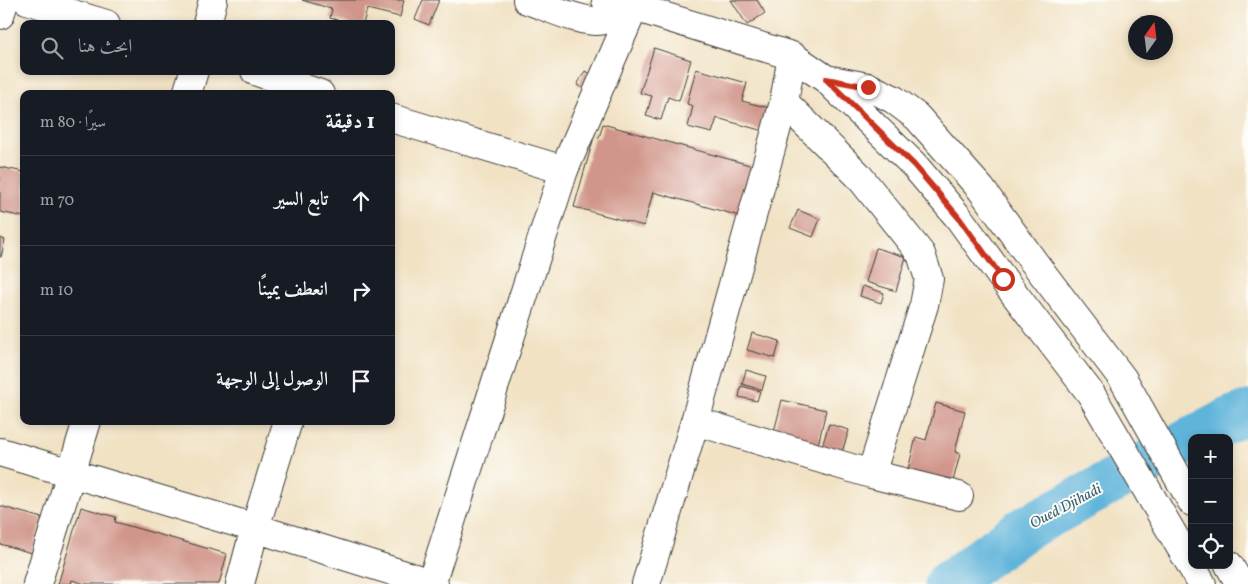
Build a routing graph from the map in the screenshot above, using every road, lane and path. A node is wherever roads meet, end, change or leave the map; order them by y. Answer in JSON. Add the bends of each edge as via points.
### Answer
{"nodes":[{"id":1,"x":5,"y":0,"type":"edge"},
{"id":2,"x":27,"y":0,"type":"edge"},
{"id":3,"x":213,"y":0,"type":"edge"},
{"id":4,"x":526,"y":0,"type":"edge"},
{"id":5,"x":606,"y":0,"type":"edge"},
{"id":6,"x":634,"y":7,"type":"junction"},
{"id":7,"x":0,"y":15,"type":"edge"},
{"id":8,"x":93,"y":20,"type":"edge"},
{"id":9,"x":208,"y":20,"type":"edge"},
{"id":10,"x":792,"y":56,"type":"junction"},
{"id":11,"x":193,"y":75,"type":"edge"},
{"id":12,"x":266,"y":75,"type":"edge"},
{"id":13,"x":826,"y":79,"type":"junction"},
{"id":14,"x":188,"y":90,"type":"edge"},
{"id":15,"x":309,"y":90,"type":"edge"},
{"id":16,"x":784,"y":102,"type":"junction"},
{"id":17,"x":395,"y":119,"type":"edge"},
{"id":18,"x":564,"y":170,"type":"junction"},
{"id":19,"x":695,"y":421,"type":"junction"},
{"id":20,"x":86,"y":425,"type":"edge"},
{"id":21,"x":287,"y":425,"type":"edge"},
{"id":22,"x":0,"y":452,"type":"edge"},
{"id":23,"x":70,"y":474,"type":"junction"},
{"id":24,"x":871,"y":474,"type":"junction"},
{"id":25,"x":1188,"y":495,"type":"edge"},
{"id":26,"x":959,"y":496,"type":"dead end"},
{"id":27,"x":255,"y":528,"type":"junction"},
{"id":28,"x":1231,"y":569,"type":"edge"},
{"id":29,"x":37,"y":584,"type":"edge"},
{"id":30,"x":240,"y":584,"type":"edge"},
{"id":31,"x":432,"y":584,"type":"edge"},
{"id":32,"x":646,"y":584,"type":"edge"},
{"id":33,"x":1202,"y":584,"type":"edge"},
{"id":34,"x":1240,"y":584,"type":"edge"}],
"edges":[{"from":1,"to":7,"type":"street"},
{"from":2,"to":8,"type":"street"},
{"from":3,"to":9,"type":"street"},
{"from":4,"to":6,"type":"street","via":[[596,21]]},
{"from":5,"to":6,"type":"street"},
{"from":6,"to":10,"type":"street"},
{"from":6,"to":18,"type":"street"},
{"from":10,"to":13,"type":"street"},
{"from":10,"to":16,"type":"street"},
{"from":11,"to":14,"type":"street"},
{"from":12,"to":15,"type":"street"},
{"from":13,"to":25,"type":"street","via":[[868,87],[893,99],[917,117],[981,189],[1123,379]]},
{"from":13,"to":33,"type":"street","via":[[914,165],[959,218],[1091,394]]},
{"from":16,"to":19,"type":"street"},
{"from":16,"to":24,"type":"street","via":[[858,176],[921,254],[929,278],[924,306]]},
{"from":17,"to":18,"type":"street"},
{"from":18,"to":31,"type":"street"},
{"from":19,"to":24,"type":"street"},
{"from":19,"to":32,"type":"street"},
{"from":20,"to":23,"type":"street"},
{"from":21,"to":27,"type":"street"},
{"from":22,"to":23,"type":"street"},
{"from":23,"to":27,"type":"street"},
{"from":23,"to":29,"type":"street"},
{"from":24,"to":26,"type":"street"},
{"from":27,"to":30,"type":"street"},
{"from":27,"to":31,"type":"street"},
{"from":28,"to":34,"type":"street"}]}
